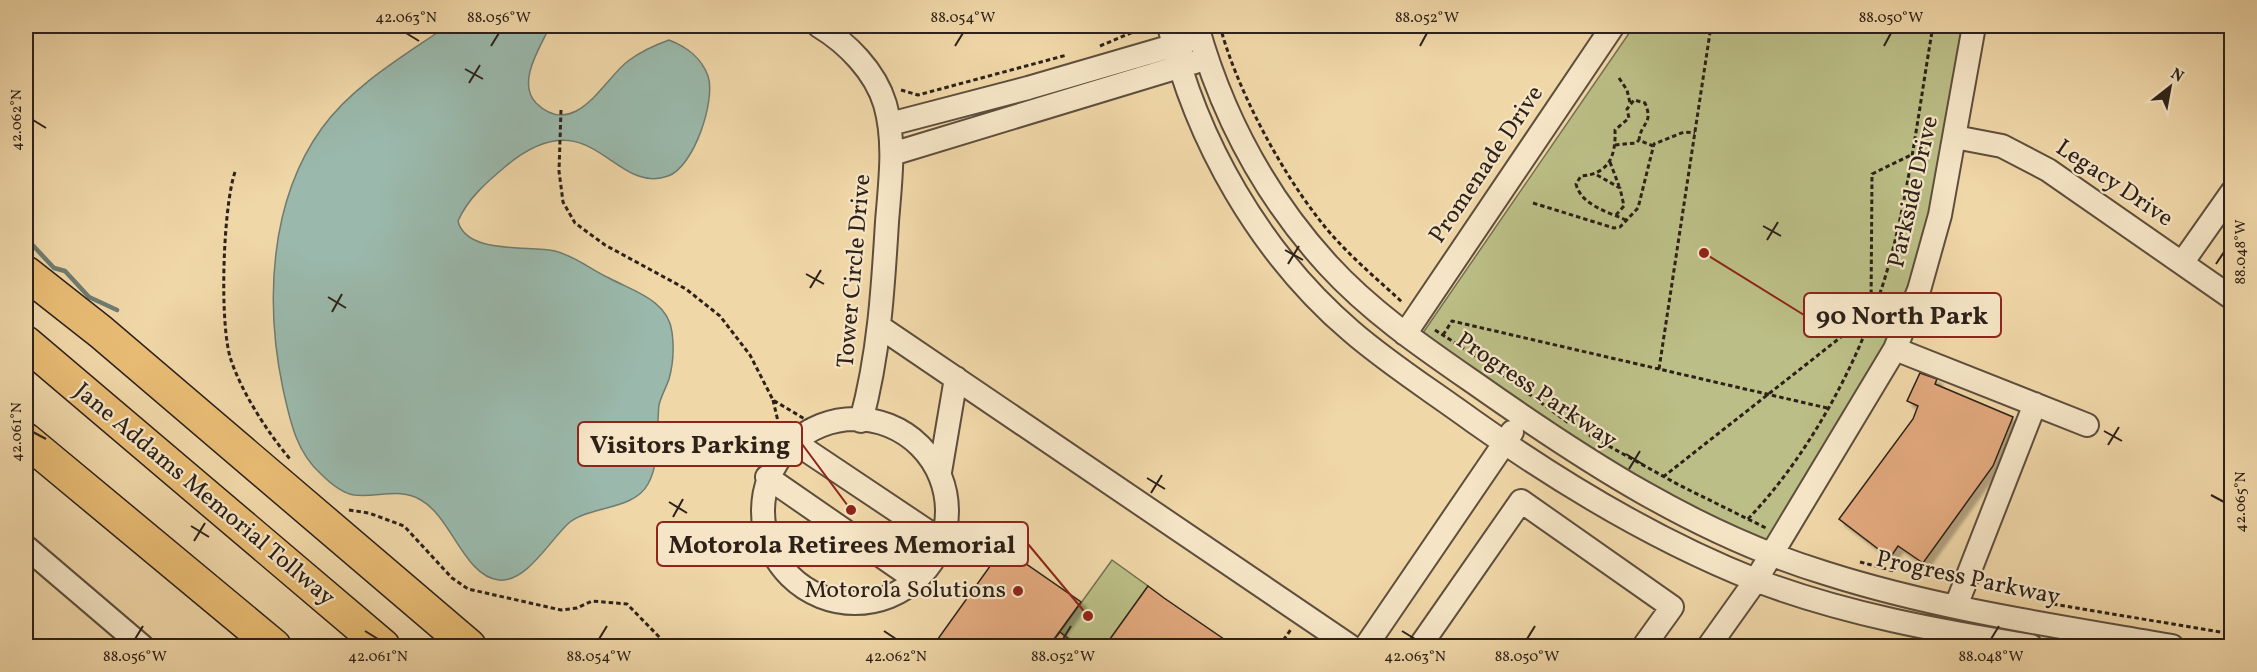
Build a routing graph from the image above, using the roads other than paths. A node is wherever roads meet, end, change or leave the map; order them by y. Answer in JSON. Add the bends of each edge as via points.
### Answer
{"nodes":[{"id":1,"x":819,"y":26,"type":"edge"},
{"id":2,"x":1613,"y":26,"type":"edge"},
{"id":3,"x":1974,"y":26,"type":"edge"},
{"id":4,"x":1171,"y":35,"type":"edge"},
{"id":5,"x":1201,"y":40,"type":"edge"},
{"id":6,"x":1180,"y":67,"type":"junction"},
{"id":7,"x":890,"y":124,"type":"junction"},
{"id":8,"x":1955,"y":137,"type":"junction"},
{"id":9,"x":892,"y":154,"type":"junction"},
{"id":10,"x":2232,"y":192,"type":"edge"},
{"id":11,"x":2182,"y":263,"type":"junction"},
{"id":12,"x":26,"y":273,"type":"edge"},
{"id":13,"x":2232,"y":298,"type":"edge"},
{"id":14,"x":1412,"y":325,"type":"junction"},
{"id":15,"x":880,"y":327,"type":"junction"},
{"id":16,"x":26,"y":343,"type":"edge"},
{"id":17,"x":1895,"y":349,"type":"junction"},
{"id":18,"x":956,"y":378,"type":"junction"},
{"id":19,"x":2035,"y":404,"type":"junction"},
{"id":20,"x":1522,"y":417,"type":"junction"},
{"id":21,"x":861,"y":421,"type":"junction"},
{"id":22,"x":2087,"y":425,"type":"dead end"},
{"id":23,"x":26,"y":440,"type":"edge"},
{"id":24,"x":1505,"y":443,"type":"junction"},
{"id":25,"x":789,"y":447,"type":"junction"},
{"id":26,"x":940,"y":472,"type":"junction"},
{"id":27,"x":767,"y":477,"type":"junction"},
{"id":28,"x":942,"y":541,"type":"junction"},
{"id":29,"x":1777,"y":546,"type":"junction"},
{"id":30,"x":26,"y":548,"type":"edge"},
{"id":31,"x":916,"y":580,"type":"junction"},
{"id":32,"x":1756,"y":580,"type":"junction"},
{"id":33,"x":1956,"y":606,"type":"junction"},
{"id":34,"x":142,"y":646,"type":"edge"},
{"id":35,"x":274,"y":646,"type":"edge"},
{"id":36,"x":383,"y":646,"type":"edge"},
{"id":37,"x":469,"y":646,"type":"edge"},
{"id":38,"x":1350,"y":646,"type":"edge"},
{"id":39,"x":1366,"y":646,"type":"edge"},
{"id":40,"x":1420,"y":646,"type":"edge"},
{"id":41,"x":1644,"y":646,"type":"edge"},
{"id":42,"x":1709,"y":646,"type":"edge"},
{"id":43,"x":2031,"y":646,"type":"edge"},
{"id":44,"x":2172,"y":646,"type":"edge"}],
"edges":[{"from":1,"to":7,"type":"street","name":"Tower Circle Drive","via":[[846,45],[869,72],[885,102]]},
{"from":2,"to":14,"type":"street","name":"Promenade Drive"},
{"from":3,"to":8,"type":"street","name":"Parkside Drive"},
{"from":4,"to":5,"type":"street"},
{"from":4,"to":6,"type":"street"},
{"from":4,"to":7,"type":"street","via":[[1028,88]]},
{"from":5,"to":6,"type":"street"},
{"from":5,"to":14,"type":"street","name":"Progress Parkway","via":[[1246,152],[1274,197],[1328,266],[1364,301]]},
{"from":6,"to":9,"type":"street"},
{"from":6,"to":24,"type":"street","via":[[1217,159],[1240,200],[1294,272],[1372,348]]},
{"from":7,"to":9,"type":"street","name":"Tower Circle Drive"},
{"from":8,"to":11,"type":"street","name":"Legacy Drive","via":[[2002,146],[2048,170]]},
{"from":8,"to":17,"type":"street","name":"Parkside Drive","via":[[1940,215],[1919,290]]},
{"from":9,"to":15,"type":"street","name":"Tower Circle Drive"},
{"from":10,"to":11,"type":"street"},
{"from":11,"to":13,"type":"street","name":"Legacy Drive"},
{"from":12,"to":37,"type":"highway"},
{"from":14,"to":20,"type":"street","name":"Progress Parkway"},
{"from":15,"to":18,"type":"street"},
{"from":15,"to":21,"type":"street","name":"Tower Circle Drive"},
{"from":16,"to":36,"type":"highway","name":"Jane Addams Memorial Tollway"},
{"from":17,"to":19,"type":"street"},
{"from":17,"to":29,"type":"street","name":"Parkside Drive"},
{"from":18,"to":26,"type":"street"},
{"from":18,"to":38,"type":"street"},
{"from":19,"to":22,"type":"street"},
{"from":19,"to":33,"type":"street"},
{"from":20,"to":24,"type":"street"},
{"from":20,"to":29,"type":"street","name":"Progress Parkway","via":[[1642,493]]},
{"from":21,"to":25,"type":"street","via":[[839,418],[798,435]]},
{"from":21,"to":26,"type":"street","via":[[893,425],[919,443]]},
{"from":23,"to":35,"type":"highway"},
{"from":24,"to":32,"type":"street","via":[[1628,520]]},
{"from":24,"to":39,"type":"street"},
{"from":25,"to":27,"type":"street"},
{"from":25,"to":28,"type":"street"},
{"from":26,"to":28,"type":"street","via":[[947,497]]},
{"from":27,"to":31,"type":"street"},
{"from":27,"to":31,"type":"street","via":[[761,507],[765,538],[780,565],[802,587],[830,600],[860,603],[890,597]]},
{"from":28,"to":31,"type":"street","via":[[936,557]]},
{"from":29,"to":32,"type":"street","name":"Parkside Drive"},
{"from":29,"to":33,"type":"street","name":"Progress Parkway","via":[[1824,573]]},
{"from":30,"to":34,"type":"street"},
{"from":32,"to":42,"type":"street","name":"Parkside Drive"},
{"from":32,"to":43,"type":"street","via":[[1878,617]]},
{"from":33,"to":44,"type":"street","name":"Progress Parkway"},
{"from":40,"to":41,"type":"street","via":[[1521,501],[1672,607]]}]}
